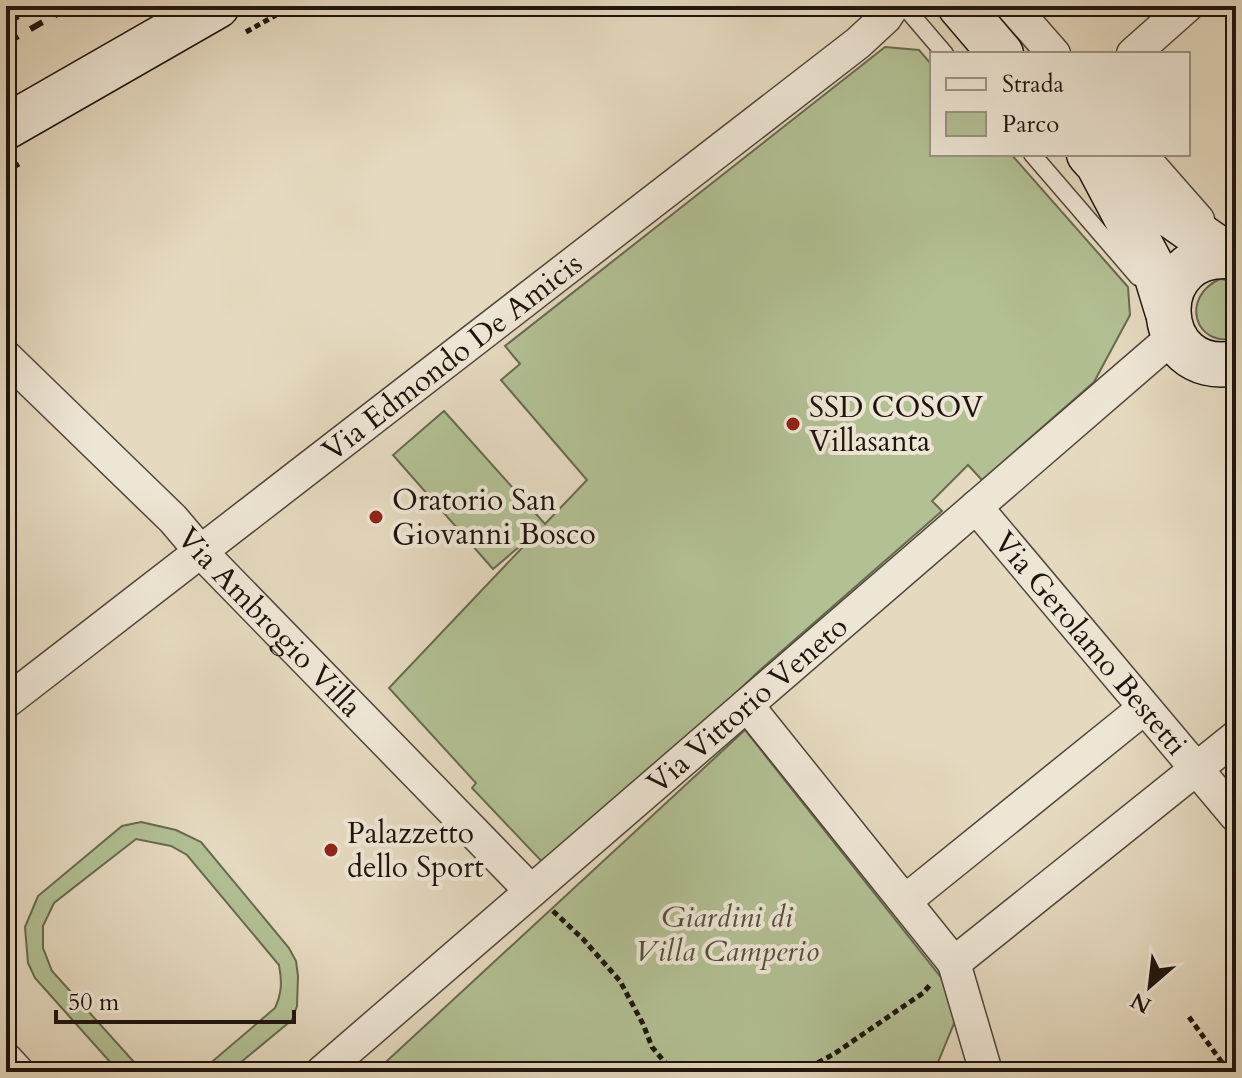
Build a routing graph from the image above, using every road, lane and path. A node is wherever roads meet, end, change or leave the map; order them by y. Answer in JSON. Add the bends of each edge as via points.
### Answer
{"nodes":[{"id":1,"x":217,"y":6,"type":"edge"},
{"id":2,"x":893,"y":6,"type":"edge"},
{"id":3,"x":904,"y":6,"type":"edge"},
{"id":4,"x":960,"y":6,"type":"edge"},
{"id":5,"x":1012,"y":6,"type":"edge"},
{"id":6,"x":1187,"y":6,"type":"edge"},
{"id":7,"x":943,"y":52,"type":"edge"},
{"id":8,"x":999,"y":52,"type":"edge"},
{"id":9,"x":1052,"y":52,"type":"edge"},
{"id":10,"x":1135,"y":52,"type":"edge"},
{"id":11,"x":6,"y":127,"type":"edge"},
{"id":12,"x":1034,"y":156,"type":"edge"},
{"id":13,"x":1142,"y":156,"type":"edge"},
{"id":14,"x":1093,"y":159,"type":"edge"},
{"id":15,"x":1232,"y":256,"type":"edge"},
{"id":16,"x":1170,"y":323,"type":"junction"},
{"id":17,"x":6,"y":357,"type":"edge"},
{"id":18,"x":1230,"y":368,"type":"edge"},
{"id":19,"x":976,"y":507,"type":"junction"},
{"id":20,"x":201,"y":552,"type":"junction"},
{"id":21,"x":6,"y":702,"type":"edge"},
{"id":22,"x":747,"y":705,"type":"junction"},
{"id":23,"x":1143,"y":709,"type":"junction"},
{"id":24,"x":1236,"y":737,"type":"edge"},
{"id":25,"x":1197,"y":768,"type":"junction"},
{"id":26,"x":1236,"y":816,"type":"edge"},
{"id":27,"x":531,"y":891,"type":"junction"},
{"id":28,"x":905,"y":901,"type":"junction"},
{"id":29,"x":954,"y":963,"type":"junction"},
{"id":30,"x":1189,"y":1017,"type":"dead end"},
{"id":31,"x":6,"y":1059,"type":"edge"},
{"id":32,"x":18,"y":1072,"type":"edge"},
{"id":33,"x":322,"y":1072,"type":"edge"},
{"id":34,"x":673,"y":1072,"type":"edge"},
{"id":35,"x":800,"y":1072,"type":"edge"},
{"id":36,"x":986,"y":1072,"type":"edge"},
{"id":37,"x":1229,"y":1072,"type":"edge"}],
"edges":[{"from":1,"to":11,"type":"street"},
{"from":2,"to":20,"type":"street","name":"Via Edmondo De Amicis","via":[[858,43]]},
{"from":3,"to":7,"type":"lane"},
{"from":4,"to":8,"type":"street"},
{"from":5,"to":9,"type":"street"},
{"from":6,"to":10,"type":"street"},
{"from":12,"to":16,"type":"lane"},
{"from":13,"to":15,"type":"street"},
{"from":14,"to":15,"type":"street"},
{"from":14,"to":16,"type":"street","via":[[1156,274]]},
{"from":15,"to":16,"type":"street","via":[[1207,257],[1186,269],[1174,284]]},
{"from":16,"to":18,"type":"street","via":[[1192,356]]},
{"from":16,"to":19,"type":"street","name":"Via Vittorio Veneto"},
{"from":17,"to":20,"type":"street","name":"Via Ambrogio Villa"},
{"from":19,"to":22,"type":"street","name":"Via Vittorio Veneto"},
{"from":19,"to":23,"type":"street","name":"Via Gerolamo Bestetti"},
{"from":20,"to":21,"type":"street","name":"Via Edmondo De Amicis"},
{"from":20,"to":27,"type":"street","name":"Via Ambrogio Villa"},
{"from":22,"to":27,"type":"street","name":"Via Vittorio Veneto"},
{"from":22,"to":28,"type":"street"},
{"from":23,"to":25,"type":"street","name":"Via Gerolamo Bestetti"},
{"from":23,"to":28,"type":"street"},
{"from":24,"to":25,"type":"street"},
{"from":25,"to":26,"type":"street","name":"Via Gerolamo Bestetti"},
{"from":25,"to":29,"type":"street"},
{"from":27,"to":33,"type":"street","name":"Via Vittorio Veneto"},
{"from":27,"to":34,"type":"path","via":[[620,981],[652,1047]]},
{"from":28,"to":29,"type":"street"},
{"from":29,"to":35,"type":"path","via":[[923,993]]},
{"from":29,"to":36,"type":"street"},
{"from":30,"to":37,"type":"path"},
{"from":31,"to":32,"type":"street"}]}
